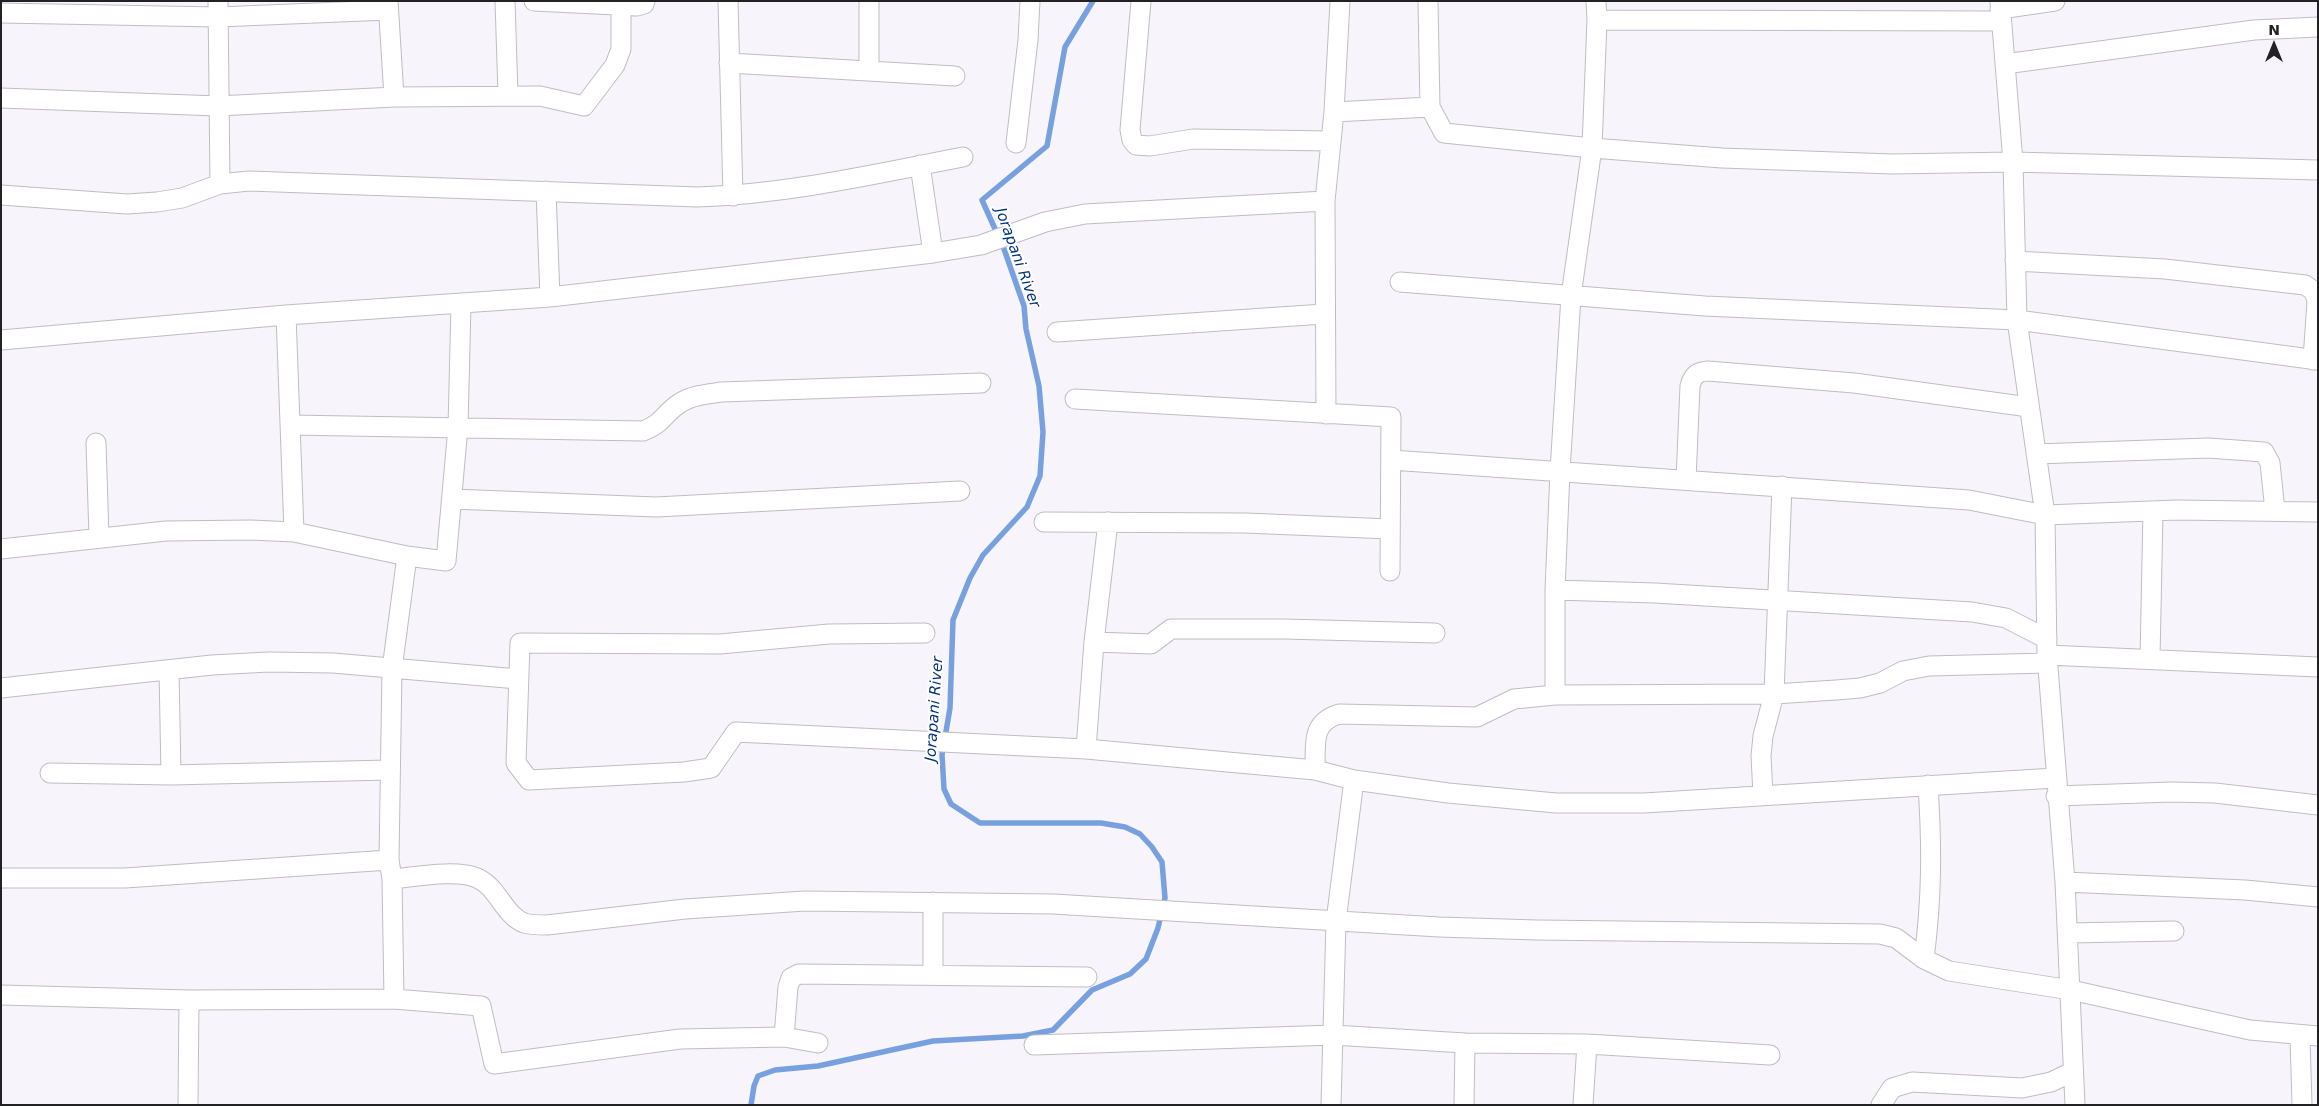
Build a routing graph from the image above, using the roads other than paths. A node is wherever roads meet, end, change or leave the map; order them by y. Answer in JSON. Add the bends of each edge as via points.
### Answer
{"nodes":[{"id":1,"x":504,"y":1,"type":"edge"},
{"id":2,"x":534,"y":1,"type":"edge"},
{"id":3,"x":645,"y":1,"type":"edge"},
{"id":4,"x":728,"y":1,"type":"edge"},
{"id":5,"x":869,"y":1,"type":"edge"},
{"id":6,"x":1030,"y":1,"type":"edge"},
{"id":7,"x":1141,"y":1,"type":"edge"},
{"id":8,"x":1340,"y":1,"type":"edge"},
{"id":9,"x":1428,"y":1,"type":"edge"},
{"id":10,"x":1596,"y":1,"type":"edge"},
{"id":11,"x":2055,"y":1,"type":"edge"},
{"id":12,"x":621,"y":5,"type":"junction"},
{"id":13,"x":388,"y":6,"type":"edge"},
{"id":14,"x":218,"y":9,"type":"edge"},
{"id":15,"x":2001,"y":10,"type":"edge"},
{"id":16,"x":1,"y":13,"type":"edge"},
{"id":17,"x":1596,"y":20,"type":"junction"},
{"id":18,"x":2318,"y":27,"type":"edge"},
{"id":19,"x":730,"y":63,"type":"junction"},
{"id":20,"x":2005,"y":64,"type":"junction"},
{"id":21,"x":869,"y":70,"type":"junction"},
{"id":22,"x":955,"y":76,"type":"dead end"},
{"id":23,"x":508,"y":96,"type":"junction"},
{"id":24,"x":394,"y":97,"type":"junction"},
{"id":25,"x":1,"y":98,"type":"edge"},
{"id":26,"x":218,"y":106,"type":"junction"},
{"id":27,"x":1430,"y":107,"type":"junction"},
{"id":28,"x":1334,"y":112,"type":"junction"},
{"id":29,"x":1331,"y":141,"type":"junction"},
{"id":30,"x":1016,"y":143,"type":"dead end"},
{"id":31,"x":1592,"y":148,"type":"junction"},
{"id":32,"x":963,"y":157,"type":"dead end"},
{"id":33,"x":2013,"y":162,"type":"junction"},
{"id":34,"x":920,"y":165,"type":"junction"},
{"id":35,"x":2318,"y":170,"type":"edge"},
{"id":36,"x":220,"y":184,"type":"junction"},
{"id":37,"x":546,"y":191,"type":"junction"},
{"id":38,"x":1,"y":196,"type":"edge"},
{"id":39,"x":733,"y":196,"type":"junction"},
{"id":40,"x":1325,"y":201,"type":"junction"},
{"id":41,"x":933,"y":253,"type":"junction"},
{"id":42,"x":2015,"y":261,"type":"junction"},
{"id":43,"x":1400,"y":282,"type":"dead end"},
{"id":44,"x":1571,"y":296,"type":"junction"},
{"id":45,"x":550,"y":297,"type":"junction"},
{"id":46,"x":461,"y":304,"type":"junction"},
{"id":47,"x":1324,"y":314,"type":"junction"},
{"id":48,"x":286,"y":315,"type":"junction"},
{"id":49,"x":2017,"y":320,"type":"junction"},
{"id":50,"x":1057,"y":332,"type":"dead end"},
{"id":51,"x":1,"y":340,"type":"edge"},
{"id":52,"x":2315,"y":360,"type":"edge"},
{"id":53,"x":981,"y":383,"type":"dead end"},
{"id":54,"x":1075,"y":399,"type":"dead end"},
{"id":55,"x":2029,"y":407,"type":"junction"},
{"id":56,"x":1326,"y":414,"type":"junction"},
{"id":57,"x":290,"y":425,"type":"junction"},
{"id":58,"x":458,"y":427,"type":"junction"},
{"id":59,"x":96,"y":443,"type":"dead end"},
{"id":60,"x":2036,"y":454,"type":"junction"},
{"id":61,"x":1391,"y":460,"type":"junction"},
{"id":62,"x":1560,"y":471,"type":"junction"},
{"id":63,"x":1686,"y":480,"type":"junction"},
{"id":64,"x":1782,"y":486,"type":"junction"},
{"id":65,"x":960,"y":491,"type":"dead end"},
{"id":66,"x":452,"y":500,"type":"junction"},
{"id":67,"x":2153,"y":511,"type":"junction"},
{"id":68,"x":2275,"y":511,"type":"junction"},
{"id":69,"x":2318,"y":512,"type":"edge"},
{"id":70,"x":2045,"y":515,"type":"junction"},
{"id":71,"x":1044,"y":522,"type":"dead end"},
{"id":72,"x":1108,"y":522,"type":"junction"},
{"id":73,"x":1390,"y":529,"type":"junction"},
{"id":74,"x":294,"y":532,"type":"junction"},
{"id":75,"x":99,"y":537,"type":"junction"},
{"id":76,"x":1,"y":549,"type":"edge"},
{"id":77,"x":407,"y":556,"type":"junction"},
{"id":78,"x":1390,"y":571,"type":"dead end"},
{"id":79,"x":1555,"y":590,"type":"junction"},
{"id":80,"x":1776,"y":600,"type":"junction"},
{"id":81,"x":925,"y":633,"type":"dead end"},
{"id":82,"x":1435,"y":633,"type":"dead end"},
{"id":83,"x":1094,"y":642,"type":"junction"},
{"id":84,"x":2047,"y":652,"type":"junction"},
{"id":85,"x":2150,"y":659,"type":"junction"},
{"id":86,"x":2318,"y":667,"type":"edge"},
{"id":87,"x":392,"y":669,"type":"junction"},
{"id":88,"x":169,"y":670,"type":"junction"},
{"id":89,"x":518,"y":679,"type":"junction"},
{"id":90,"x":1,"y":688,"type":"edge"},
{"id":91,"x":1774,"y":694,"type":"junction"},
{"id":92,"x":1555,"y":695,"type":"junction"},
{"id":93,"x":1086,"y":749,"type":"junction"},
{"id":94,"x":389,"y":770,"type":"junction"},
{"id":95,"x":1315,"y":770,"type":"junction"},
{"id":96,"x":50,"y":773,"type":"dead end"},
{"id":97,"x":171,"y":775,"type":"junction"},
{"id":98,"x":1354,"y":780,"type":"junction"},
{"id":99,"x":1928,"y":785,"type":"junction"},
{"id":100,"x":2056,"y":787,"type":"junction"},
{"id":101,"x":1763,"y":795,"type":"junction"},
{"id":102,"x":2318,"y":805,"type":"edge"},
{"id":103,"x":389,"y":860,"type":"junction"},
{"id":104,"x":1,"y":878,"type":"edge"},
{"id":105,"x":392,"y":879,"type":"junction"},
{"id":106,"x":2065,"y":882,"type":"junction"},
{"id":107,"x":2318,"y":897,"type":"edge"},
{"id":108,"x":933,"y":902,"type":"junction"},
{"id":109,"x":1336,"y":921,"type":"junction"},
{"id":110,"x":2174,"y":931,"type":"dead end"},
{"id":111,"x":2068,"y":933,"type":"junction"},
{"id":112,"x":1924,"y":958,"type":"junction"},
{"id":113,"x":933,"y":974,"type":"junction"},
{"id":114,"x":1087,"y":977,"type":"dead end"},
{"id":115,"x":2071,"y":990,"type":"junction"},
{"id":116,"x":1,"y":995,"type":"edge"},
{"id":117,"x":394,"y":999,"type":"junction"},
{"id":118,"x":189,"y":1000,"type":"junction"},
{"id":119,"x":1333,"y":1035,"type":"junction"},
{"id":120,"x":784,"y":1036,"type":"junction"},
{"id":121,"x":2309,"y":1036,"type":"edge"},
{"id":122,"x":818,"y":1043,"type":"dead end"},
{"id":123,"x":1465,"y":1043,"type":"junction"},
{"id":124,"x":1587,"y":1044,"type":"junction"},
{"id":125,"x":1034,"y":1046,"type":"dead end"},
{"id":126,"x":1770,"y":1055,"type":"dead end"},
{"id":127,"x":2072,"y":1072,"type":"junction"},
{"id":128,"x":188,"y":1105,"type":"edge"},
{"id":129,"x":1331,"y":1105,"type":"edge"},
{"id":130,"x":1464,"y":1105,"type":"edge"},
{"id":131,"x":1584,"y":1105,"type":"edge"},
{"id":132,"x":1881,"y":1105,"type":"edge"},
{"id":133,"x":2074,"y":1105,"type":"edge"},
{"id":134,"x":2302,"y":1105,"type":"edge"}],
"edges":[{"from":1,"to":23,"type":"street"},
{"from":2,"to":12,"type":"street"},
{"from":3,"to":12,"type":"street","via":[[637,6]]},
{"from":4,"to":19,"type":"street"},
{"from":5,"to":21,"type":"street"},
{"from":6,"to":30,"type":"street"},
{"from":7,"to":29,"type":"street","via":[[1130,130],[1136,145],[1193,139]]},
{"from":8,"to":28,"type":"street"},
{"from":9,"to":27,"type":"street"},
{"from":10,"to":17,"type":"street"},
{"from":11,"to":15,"type":"street"},
{"from":12,"to":23,"type":"street","via":[[621,49],[615,66],[584,106],[540,96]]},
{"from":13,"to":14,"type":"street"},
{"from":13,"to":24,"type":"street"},
{"from":14,"to":16,"type":"street"},
{"from":14,"to":26,"type":"street"},
{"from":15,"to":17,"type":"street"},
{"from":15,"to":20,"type":"street"},
{"from":17,"to":31,"type":"street"},
{"from":18,"to":20,"type":"street","via":[[2235,33]]},
{"from":19,"to":21,"type":"street"},
{"from":19,"to":39,"type":"street"},
{"from":20,"to":33,"type":"street"},
{"from":21,"to":22,"type":"street"},
{"from":23,"to":24,"type":"street"},
{"from":24,"to":26,"type":"street"},
{"from":25,"to":26,"type":"street"},
{"from":26,"to":36,"type":"street"},
{"from":27,"to":28,"type":"street"},
{"from":27,"to":31,"type":"street","via":[[1444,133]]},
{"from":28,"to":29,"type":"street"},
{"from":29,"to":40,"type":"street"},
{"from":31,"to":33,"type":"street","via":[[1722,158],[1892,164]]},
{"from":31,"to":44,"type":"street"},
{"from":32,"to":34,"type":"street"},
{"from":33,"to":35,"type":"street"},
{"from":33,"to":42,"type":"street"},
{"from":34,"to":39,"type":"street"},
{"from":34,"to":41,"type":"street"},
{"from":36,"to":37,"type":"street","via":[[250,182]]},
{"from":36,"to":38,"type":"street","via":[[182,198],[127,204]]},
{"from":37,"to":39,"type":"street"},
{"from":37,"to":45,"type":"street"},
{"from":40,"to":41,"type":"street","via":[[1085,214],[1045,222],[981,246]]},
{"from":40,"to":47,"type":"street"},
{"from":41,"to":45,"type":"street"},
{"from":42,"to":49,"type":"street"},
{"from":42,"to":52,"type":"street","via":[[2165,269],[2305,285],[2314,291],[2317,300]]},
{"from":43,"to":44,"type":"street"},
{"from":44,"to":49,"type":"street","via":[[1705,306]]},
{"from":44,"to":62,"type":"street"},
{"from":45,"to":46,"type":"street"},
{"from":46,"to":48,"type":"street"},
{"from":46,"to":58,"type":"street"},
{"from":47,"to":50,"type":"street"},
{"from":47,"to":56,"type":"street"},
{"from":48,"to":51,"type":"street"},
{"from":48,"to":57,"type":"street"},
{"from":49,"to":52,"type":"street"},
{"from":49,"to":55,"type":"street"},
{"from":53,"to":58,"type":"street","via":[[722,392],[681,402],[657,426],[643,431]]},
{"from":54,"to":56,"type":"street"},
{"from":55,"to":60,"type":"street"},
{"from":55,"to":63,"type":"street","via":[[1854,382],[1698,372],[1690,386]]},
{"from":56,"to":61,"type":"street","via":[[1391,418]]},
{"from":57,"to":58,"type":"street"},
{"from":57,"to":74,"type":"street"},
{"from":58,"to":66,"type":"street"},
{"from":59,"to":75,"type":"street"},
{"from":60,"to":68,"type":"street","via":[[2208,448],[2264,452],[2270,463]]},
{"from":60,"to":70,"type":"street"},
{"from":61,"to":62,"type":"street"},
{"from":61,"to":73,"type":"street"},
{"from":62,"to":63,"type":"street"},
{"from":62,"to":79,"type":"street"},
{"from":63,"to":64,"type":"street"},
{"from":64,"to":70,"type":"street","via":[[1969,500]]},
{"from":64,"to":80,"type":"street"},
{"from":65,"to":66,"type":"street","via":[[656,507]]},
{"from":66,"to":77,"type":"street","via":[[446,561]]},
{"from":67,"to":68,"type":"street"},
{"from":67,"to":70,"type":"street"},
{"from":67,"to":85,"type":"street"},
{"from":68,"to":69,"type":"street"},
{"from":70,"to":84,"type":"street"},
{"from":71,"to":72,"type":"street"},
{"from":72,"to":73,"type":"street"},
{"from":72,"to":83,"type":"street"},
{"from":73,"to":78,"type":"street"},
{"from":74,"to":75,"type":"street","via":[[166,531]]},
{"from":74,"to":77,"type":"street"},
{"from":75,"to":76,"type":"street"},
{"from":77,"to":87,"type":"street"},
{"from":79,"to":80,"type":"street"},
{"from":79,"to":92,"type":"street"},
{"from":80,"to":84,"type":"street","via":[[1992,614],[2012,620]]},
{"from":80,"to":91,"type":"street"},
{"from":81,"to":89,"type":"street","via":[[829,634],[720,644],[520,643]]},
{"from":82,"to":83,"type":"street","via":[[1171,629],[1151,644]]},
{"from":83,"to":93,"type":"street"},
{"from":84,"to":85,"type":"street"},
{"from":84,"to":91,"type":"street","via":[[1903,670],[1880,683],[1860,688]]},
{"from":84,"to":100,"type":"street"},
{"from":85,"to":86,"type":"street"},
{"from":87,"to":88,"type":"street","via":[[333,662],[269,662]]},
{"from":87,"to":89,"type":"street"},
{"from":87,"to":94,"type":"street"},
{"from":88,"to":90,"type":"street"},
{"from":88,"to":97,"type":"street"},
{"from":89,"to":93,"type":"street","via":[[516,763],[530,780],[711,768],[736,732]]},
{"from":91,"to":92,"type":"street"},
{"from":91,"to":101,"type":"street","via":[[1763,736]]},
{"from":92,"to":95,"type":"street","via":[[1514,699],[1476,717],[1339,714],[1326,718],[1316,736]]},
{"from":93,"to":95,"type":"street"},
{"from":94,"to":97,"type":"street"},
{"from":94,"to":103,"type":"street"},
{"from":95,"to":98,"type":"street"},
{"from":96,"to":97,"type":"street"},
{"from":98,"to":101,"type":"street","via":[[1556,803],[1644,803]]},
{"from":98,"to":109,"type":"street"},
{"from":99,"to":100,"type":"street"},
{"from":99,"to":101,"type":"street"},
{"from":99,"to":112,"type":"street","via":[[1932,855]]},
{"from":100,"to":102,"type":"street","via":[[2215,793]]},
{"from":100,"to":106,"type":"street"},
{"from":103,"to":104,"type":"street","via":[[125,878]]},
{"from":103,"to":105,"type":"street"},
{"from":105,"to":108,"type":"street","via":[[460,875],[477,878],[489,886],[512,916],[526,924],[547,925],[685,909],[805,901]]},
{"from":105,"to":117,"type":"street"},
{"from":106,"to":107,"type":"street","via":[[2246,890]]},
{"from":106,"to":111,"type":"street"},
{"from":108,"to":109,"type":"street","via":[[1053,904]]},
{"from":108,"to":113,"type":"street"},
{"from":109,"to":112,"type":"street","via":[[1536,930],[1880,934],[1896,938]]},
{"from":109,"to":119,"type":"street"},
{"from":110,"to":111,"type":"street"},
{"from":111,"to":115,"type":"street"},
{"from":112,"to":115,"type":"street","via":[[1948,971]]},
{"from":113,"to":114,"type":"street"},
{"from":113,"to":120,"type":"street","via":[[799,974],[791,978],[788,987]]},
{"from":115,"to":121,"type":"street","via":[[2250,1030]]},
{"from":115,"to":127,"type":"street"},
{"from":116,"to":118,"type":"street"},
{"from":117,"to":118,"type":"street"},
{"from":117,"to":120,"type":"street","via":[[481,1006],[494,1064],[680,1039]]},
{"from":118,"to":128,"type":"street"},
{"from":119,"to":123,"type":"street"},
{"from":119,"to":125,"type":"street"},
{"from":119,"to":129,"type":"street"},
{"from":120,"to":122,"type":"street"},
{"from":121,"to":134,"type":"street"},
{"from":123,"to":124,"type":"street"},
{"from":123,"to":130,"type":"street"},
{"from":124,"to":126,"type":"street"},
{"from":124,"to":131,"type":"street"},
{"from":127,"to":132,"type":"street","via":[[2051,1082],[2022,1088],[1912,1082],[1892,1088]]},
{"from":127,"to":133,"type":"street"}]}
